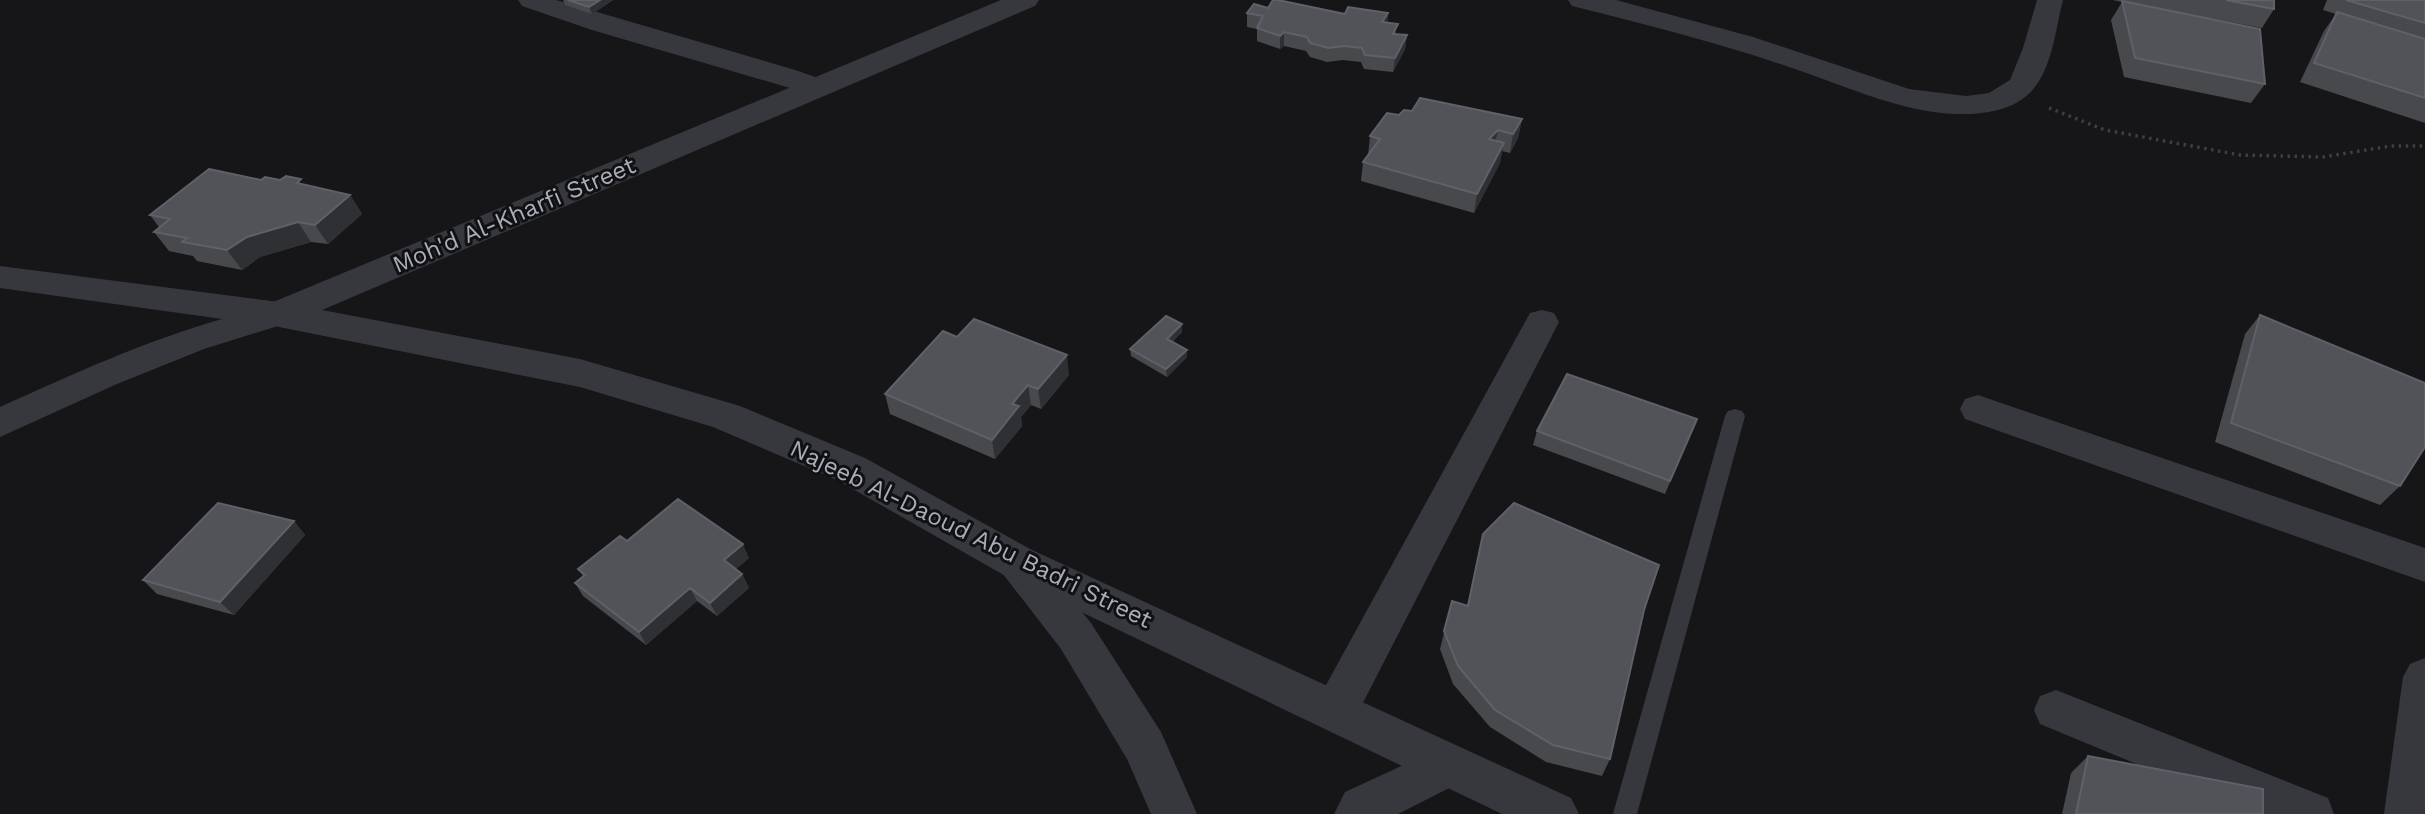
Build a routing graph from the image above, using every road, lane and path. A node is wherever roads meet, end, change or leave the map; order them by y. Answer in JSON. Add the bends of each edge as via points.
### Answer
{"nodes":[{"id":1,"x":531,"y":0,"type":"edge"},
{"id":2,"x":1025,"y":0,"type":"edge"},
{"id":3,"x":1581,"y":0,"type":"edge"},
{"id":4,"x":2050,"y":0,"type":"edge"},
{"id":5,"x":817,"y":87,"type":"junction"},
{"id":6,"x":2018,"y":89,"type":"junction"},
{"id":7,"x":2425,"y":146,"type":"edge"},
{"id":8,"x":0,"y":277,"type":"edge"},
{"id":9,"x":279,"y":314,"type":"junction"},
{"id":10,"x":1542,"y":322,"type":"dead end"},
{"id":11,"x":1978,"y":409,"type":"dead end"},
{"id":12,"x":1735,"y":416,"type":"dead end"},
{"id":13,"x":0,"y":423,"type":"edge"},
{"id":14,"x":1017,"y":562,"type":"junction"},
{"id":15,"x":2425,"y":565,"type":"edge"},
{"id":16,"x":2425,"y":677,"type":"edge"},
{"id":17,"x":2056,"y":709,"type":"dead end"},
{"id":18,"x":1336,"y":710,"type":"junction"},
{"id":19,"x":1449,"y":765,"type":"junction"},
{"id":20,"x":1174,"y":814,"type":"edge"},
{"id":21,"x":1357,"y":814,"type":"edge"},
{"id":22,"x":1554,"y":814,"type":"edge"},
{"id":23,"x":1625,"y":814,"type":"edge"},
{"id":24,"x":2311,"y":814,"type":"edge"},
{"id":25,"x":2407,"y":814,"type":"edge"}],
"edges":[{"from":1,"to":5,"type":"street"},
{"from":2,"to":5,"type":"street","name":"Moh'd Al-Kharfi Street"},
{"from":3,"to":6,"type":"street","via":[[1744,43],[1893,94],[1936,103],[1975,104]]},
{"from":4,"to":6,"type":"street","via":[[2028,73]]},
{"from":5,"to":9,"type":"street","name":"Moh'd Al-Kharfi Street"},
{"from":6,"to":7,"type":"path","via":[[2042,105],[2105,130],[2239,155],[2323,157],[2391,146]]},
{"from":8,"to":9,"type":"street"},
{"from":9,"to":13,"type":"street","name":"Moh'd Al-Kharfi Street","via":[[192,340]]},
{"from":9,"to":14,"type":"street","name":"Najeeb Al-Daoud Abu Badri Street","via":[[580,373],[726,416],[851,469]]},
{"from":10,"to":18,"type":"street"},
{"from":11,"to":15,"type":"street"},
{"from":12,"to":23,"type":"lane"},
{"from":14,"to":18,"type":"street","name":"Najeeb Al-Daoud Abu Badri Street"},
{"from":14,"to":20,"type":"street","via":[[1076,636],[1145,747]]},
{"from":16,"to":25,"type":"street"},
{"from":17,"to":24,"type":"street"},
{"from":18,"to":19,"type":"street","name":"Najeeb Al-Daoud Abu Badri Street"},
{"from":19,"to":21,"type":"street"},
{"from":19,"to":22,"type":"street","name":"Najeeb Al-Daoud Abu Badri Street"}]}
